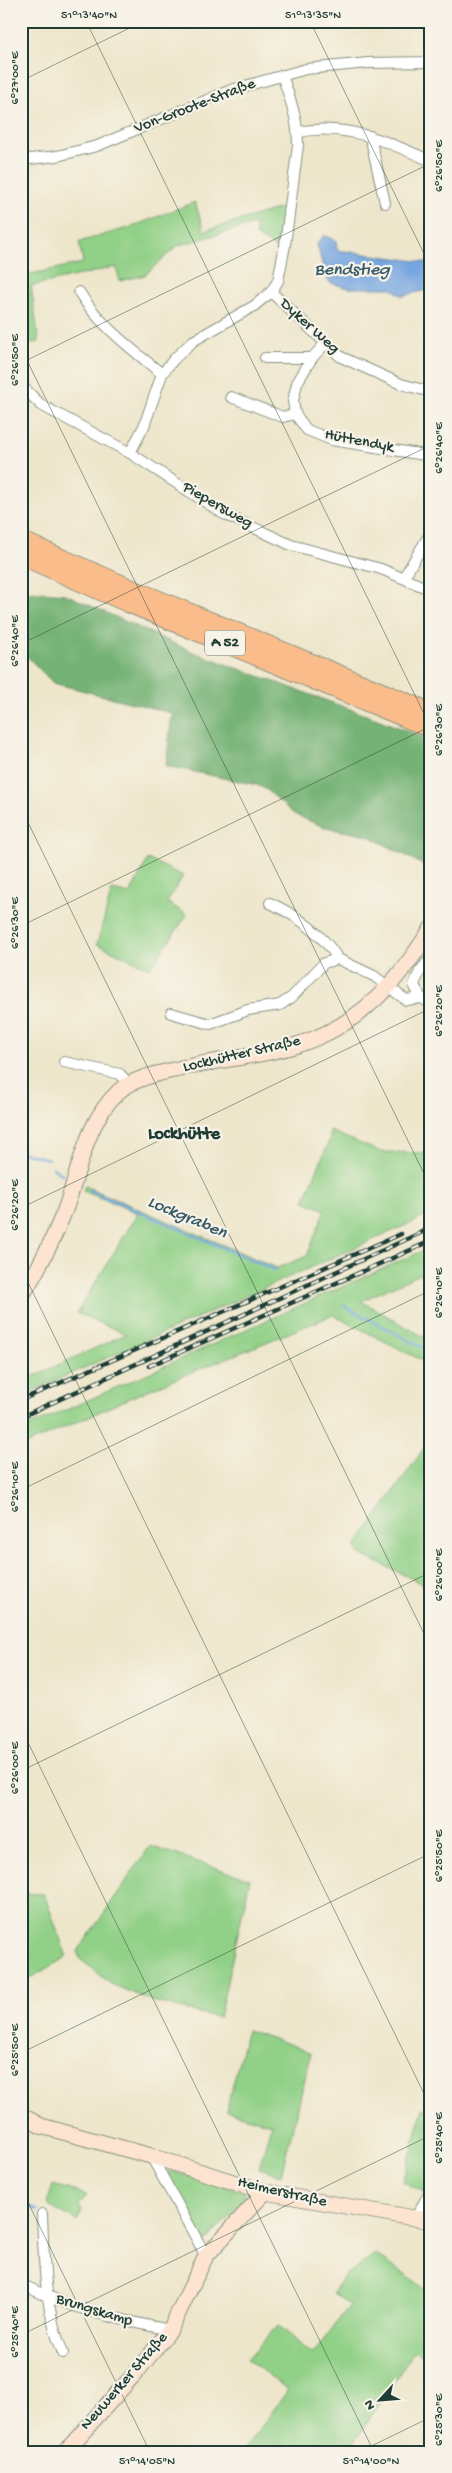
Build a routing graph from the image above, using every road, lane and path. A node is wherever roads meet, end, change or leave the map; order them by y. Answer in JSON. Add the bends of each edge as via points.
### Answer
{"nodes":[{"id":1,"x":431,"y":62,"type":"edge"},
{"id":2,"x":282,"y":75,"type":"junction"},
{"id":3,"x":298,"y":132,"type":"junction"},
{"id":4,"x":370,"y":136,"type":"junction"},
{"id":5,"x":21,"y":160,"type":"edge"},
{"id":6,"x":431,"y":161,"type":"edge"},
{"id":7,"x":385,"y":203,"type":"dead end"},
{"id":8,"x":79,"y":292,"type":"dead end"},
{"id":9,"x":271,"y":292,"type":"junction"},
{"id":10,"x":325,"y":344,"type":"junction"},
{"id":11,"x":265,"y":358,"type":"dead end"},
{"id":12,"x":312,"y":358,"type":"junction"},
{"id":13,"x":162,"y":374,"type":"junction"},
{"id":14,"x":21,"y":385,"type":"edge"},
{"id":15,"x":431,"y":392,"type":"edge"},
{"id":16,"x":231,"y":397,"type":"dead end"},
{"id":17,"x":295,"y":414,"type":"junction"},
{"id":18,"x":130,"y":453,"type":"junction"},
{"id":19,"x":431,"y":456,"type":"edge"},
{"id":20,"x":431,"y":532,"type":"edge"},
{"id":21,"x":21,"y":541,"type":"edge"},
{"id":22,"x":21,"y":555,"type":"edge"},
{"id":23,"x":404,"y":577,"type":"junction"},
{"id":24,"x":431,"y":590,"type":"edge"},
{"id":25,"x":431,"y":713,"type":"edge"},
{"id":26,"x":431,"y":728,"type":"edge"},
{"id":27,"x":270,"y":903,"type":"dead end"},
{"id":28,"x":431,"y":929,"type":"edge"},
{"id":29,"x":431,"y":958,"type":"edge"},
{"id":30,"x":338,"y":959,"type":"junction"},
{"id":31,"x":389,"y":987,"type":"junction"},
{"id":32,"x":421,"y":998,"type":"junction"},
{"id":33,"x":431,"y":1003,"type":"edge"},
{"id":34,"x":171,"y":1013,"type":"dead end"},
{"id":35,"x":64,"y":1062,"type":"dead end"},
{"id":36,"x":129,"y":1084,"type":"junction"},
{"id":37,"x":21,"y":1297,"type":"edge"},
{"id":38,"x":21,"y":2115,"type":"edge"},
{"id":39,"x":151,"y":2156,"type":"junction"},
{"id":40,"x":431,"y":2190,"type":"edge"},
{"id":41,"x":265,"y":2192,"type":"junction"},
{"id":42,"x":42,"y":2214,"type":"dead end"},
{"id":43,"x":416,"y":2219,"type":"junction"},
{"id":44,"x":431,"y":2221,"type":"edge"},
{"id":45,"x":206,"y":2256,"type":"junction"},
{"id":46,"x":21,"y":2284,"type":"edge"},
{"id":47,"x":47,"y":2297,"type":"junction"},
{"id":48,"x":170,"y":2330,"type":"junction"},
{"id":49,"x":63,"y":2352,"type":"dead end"},
{"id":50,"x":64,"y":2452,"type":"edge"}],
"edges":[{"from":1,"to":2,"type":"street","name":"Von-Groote-Straße","via":[[368,63],[306,69]]},
{"from":2,"to":3,"type":"street"},
{"from":2,"to":5,"type":"street","name":"Von-Groote-Straße","via":[[231,90],[97,146],[57,156]]},
{"from":3,"to":4,"type":"street","via":[[332,128]]},
{"from":3,"to":9,"type":"street","via":[[285,246],[278,281]]},
{"from":4,"to":6,"type":"street"},
{"from":4,"to":7,"type":"street"},
{"from":8,"to":13,"type":"street","via":[[90,310],[114,335]]},
{"from":9,"to":10,"type":"street","name":"Dyker Weg"},
{"from":9,"to":13,"type":"street","via":[[254,306],[193,340]]},
{"from":10,"to":12,"type":"street"},
{"from":10,"to":15,"type":"street","name":"Dyker Weg","via":[[341,357],[368,371]]},
{"from":11,"to":12,"type":"street"},
{"from":12,"to":17,"type":"street","via":[[297,383],[293,401]]},
{"from":13,"to":18,"type":"street","via":[[144,426]]},
{"from":14,"to":18,"type":"street","name":"Piepersweg","via":[[41,405]]},
{"from":16,"to":17,"type":"street","via":[[282,417]]},
{"from":17,"to":19,"type":"street","name":"Hüttendyk","via":[[307,430],[332,440]]},
{"from":18,"to":23,"type":"street","name":"Piepersweg","via":[[224,514],[291,545]]},
{"from":20,"to":23,"type":"street"},
{"from":21,"to":25,"type":"highway","number":"A 52"},
{"from":22,"to":26,"type":"highway","number":"A 52"},
{"from":23,"to":24,"type":"street","name":"Piepersweg"},
{"from":27,"to":30,"type":"street","via":[[317,935],[332,948]]},
{"from":28,"to":31,"type":"street","name":"Lockhütter Straße"},
{"from":29,"to":32,"type":"street","via":[[414,985]]},
{"from":30,"to":31,"type":"street"},
{"from":30,"to":34,"type":"street","via":[[324,963],[292,998],[280,1005],[248,1010],[210,1024]]},
{"from":31,"to":32,"type":"street","via":[[406,1000]]},
{"from":31,"to":36,"type":"street","name":"Lockhütter Straße","via":[[373,1004],[353,1017],[298,1044],[149,1076]]},
{"from":32,"to":33,"type":"street"},
{"from":35,"to":36,"type":"street","via":[[120,1074]]},
{"from":36,"to":37,"type":"street","name":"Lockhütter Straße","via":[[106,1104],[95,1121],[64,1211],[39,1267]]},
{"from":38,"to":39,"type":"street","via":[[41,2126]]},
{"from":39,"to":41,"type":"street","name":"Heimerstraße"},
{"from":39,"to":45,"type":"street"},
{"from":40,"to":43,"type":"street"},
{"from":41,"to":43,"type":"street","name":"Heimerstraße"},
{"from":41,"to":45,"type":"street","name":"Neuwerker Straße"},
{"from":42,"to":47,"type":"street","name":"Brungskamp"},
{"from":43,"to":44,"type":"street","name":"Heimerstraße"},
{"from":45,"to":48,"type":"street","name":"Neuwerker Straße"},
{"from":46,"to":47,"type":"street","name":"Brungskamp"},
{"from":47,"to":48,"type":"street","name":"Brungskamp","via":[[102,2317]]},
{"from":47,"to":49,"type":"street","name":"Brungskamp","via":[[53,2329]]},
{"from":48,"to":50,"type":"street","name":"Neuwerker Straße"}]}
